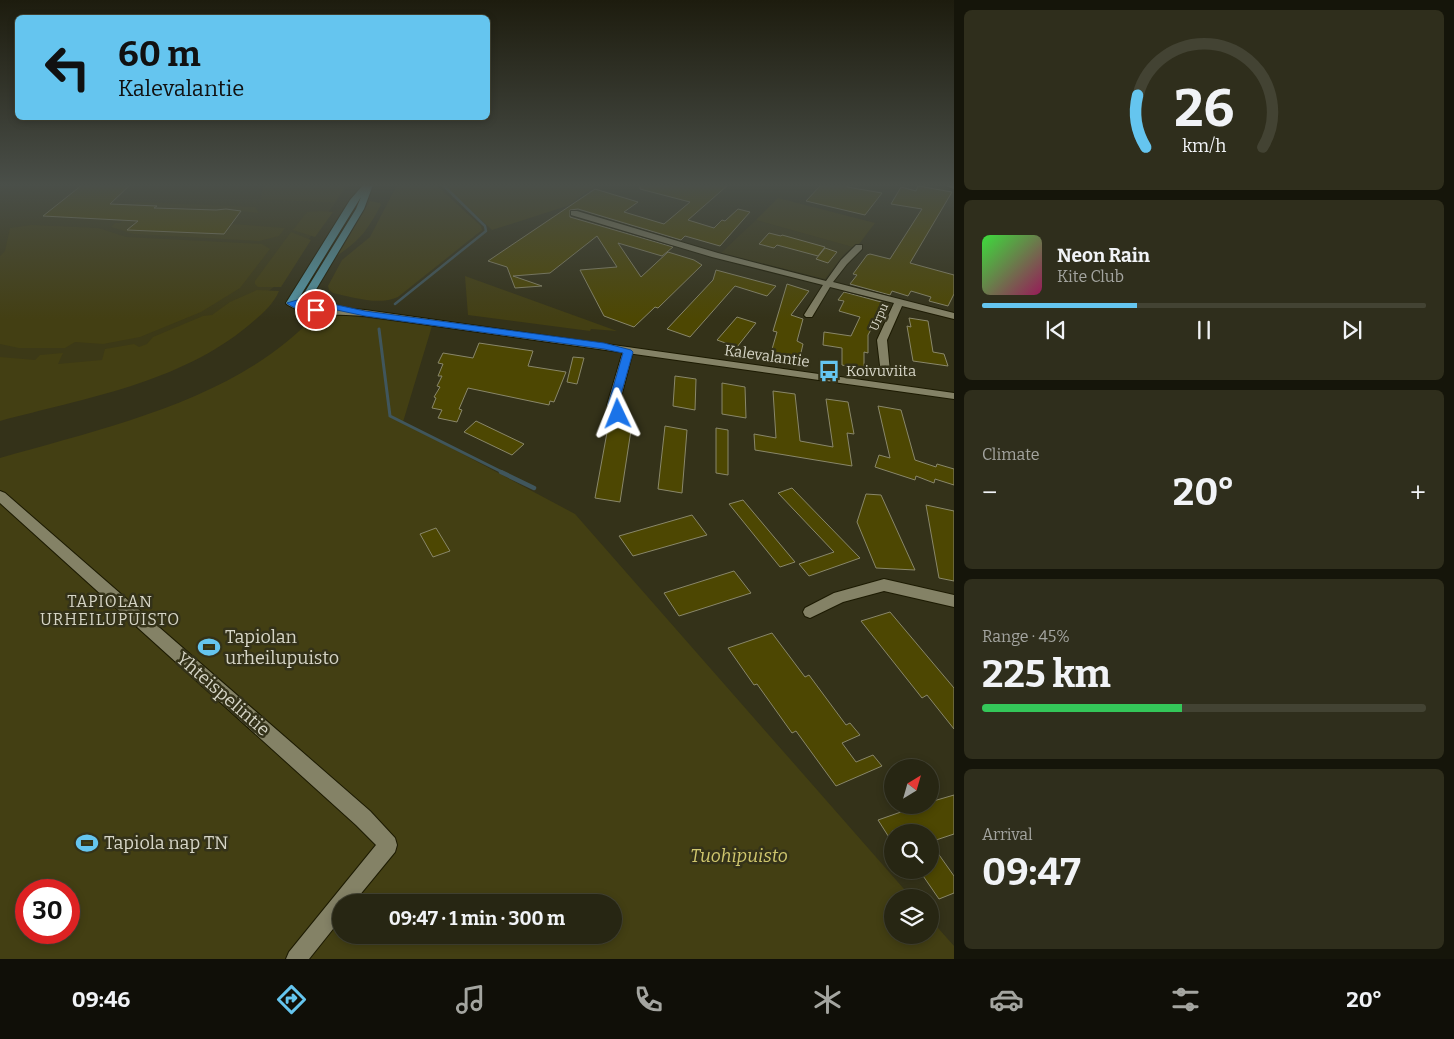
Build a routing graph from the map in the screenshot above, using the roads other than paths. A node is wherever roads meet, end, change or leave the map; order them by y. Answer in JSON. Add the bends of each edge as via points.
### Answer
{"nodes":[{"id":1,"x":338,"y":230,"type":"edge"},
{"id":2,"x":346,"y":230,"type":"edge"},
{"id":3,"x":630,"y":230,"type":"edge"},
{"id":4,"x":859,"y":247,"type":"dead end"},
{"id":5,"x":828,"y":284,"type":"junction"},
{"id":6,"x":899,"y":302,"type":"junction"},
{"id":7,"x":298,"y":304,"type":"junction"},
{"id":8,"x":809,"y":315,"type":"dead end"},
{"id":9,"x":954,"y":316,"type":"edge"},
{"id":10,"x":628,"y":352,"type":"junction"},
{"id":11,"x":885,"y":372,"type":"dead end"},
{"id":12,"x":954,"y":398,"type":"edge"},
{"id":13,"x":618,"y":414,"type":"dead end"},
{"id":14,"x":0,"y":496,"type":"edge"},
{"id":15,"x":954,"y":601,"type":"edge"},
{"id":16,"x":810,"y":612,"type":"dead end"},
{"id":17,"x":349,"y":894,"type":"edge"},
{"id":18,"x":332,"y":915,"type":"edge"},
{"id":19,"x":296,"y":959,"type":"edge"}],
"edges":[{"from":1,"to":7,"type":"main road"},
{"from":2,"to":7,"type":"main road"},
{"from":3,"to":5,"type":"street"},
{"from":4,"to":5,"type":"street"},
{"from":5,"to":6,"type":"street"},
{"from":5,"to":8,"type":"street"},
{"from":6,"to":9,"type":"street"},
{"from":6,"to":11,"type":"street","name":"Urpu","via":[[882,340]]},
{"from":7,"to":10,"type":"street","name":"Kalevalantie"},
{"from":10,"to":12,"type":"street","name":"Kalevalantie"},
{"from":10,"to":13,"type":"street","via":[[613,405]]},
{"from":14,"to":17,"type":"street","name":"Yhteispelintie","via":[[363,818],[388,845]]},
{"from":15,"to":16,"type":"street","via":[[884,585],[839,597]]},
{"from":18,"to":19,"type":"street","name":"Yhteispelintie"}]}
